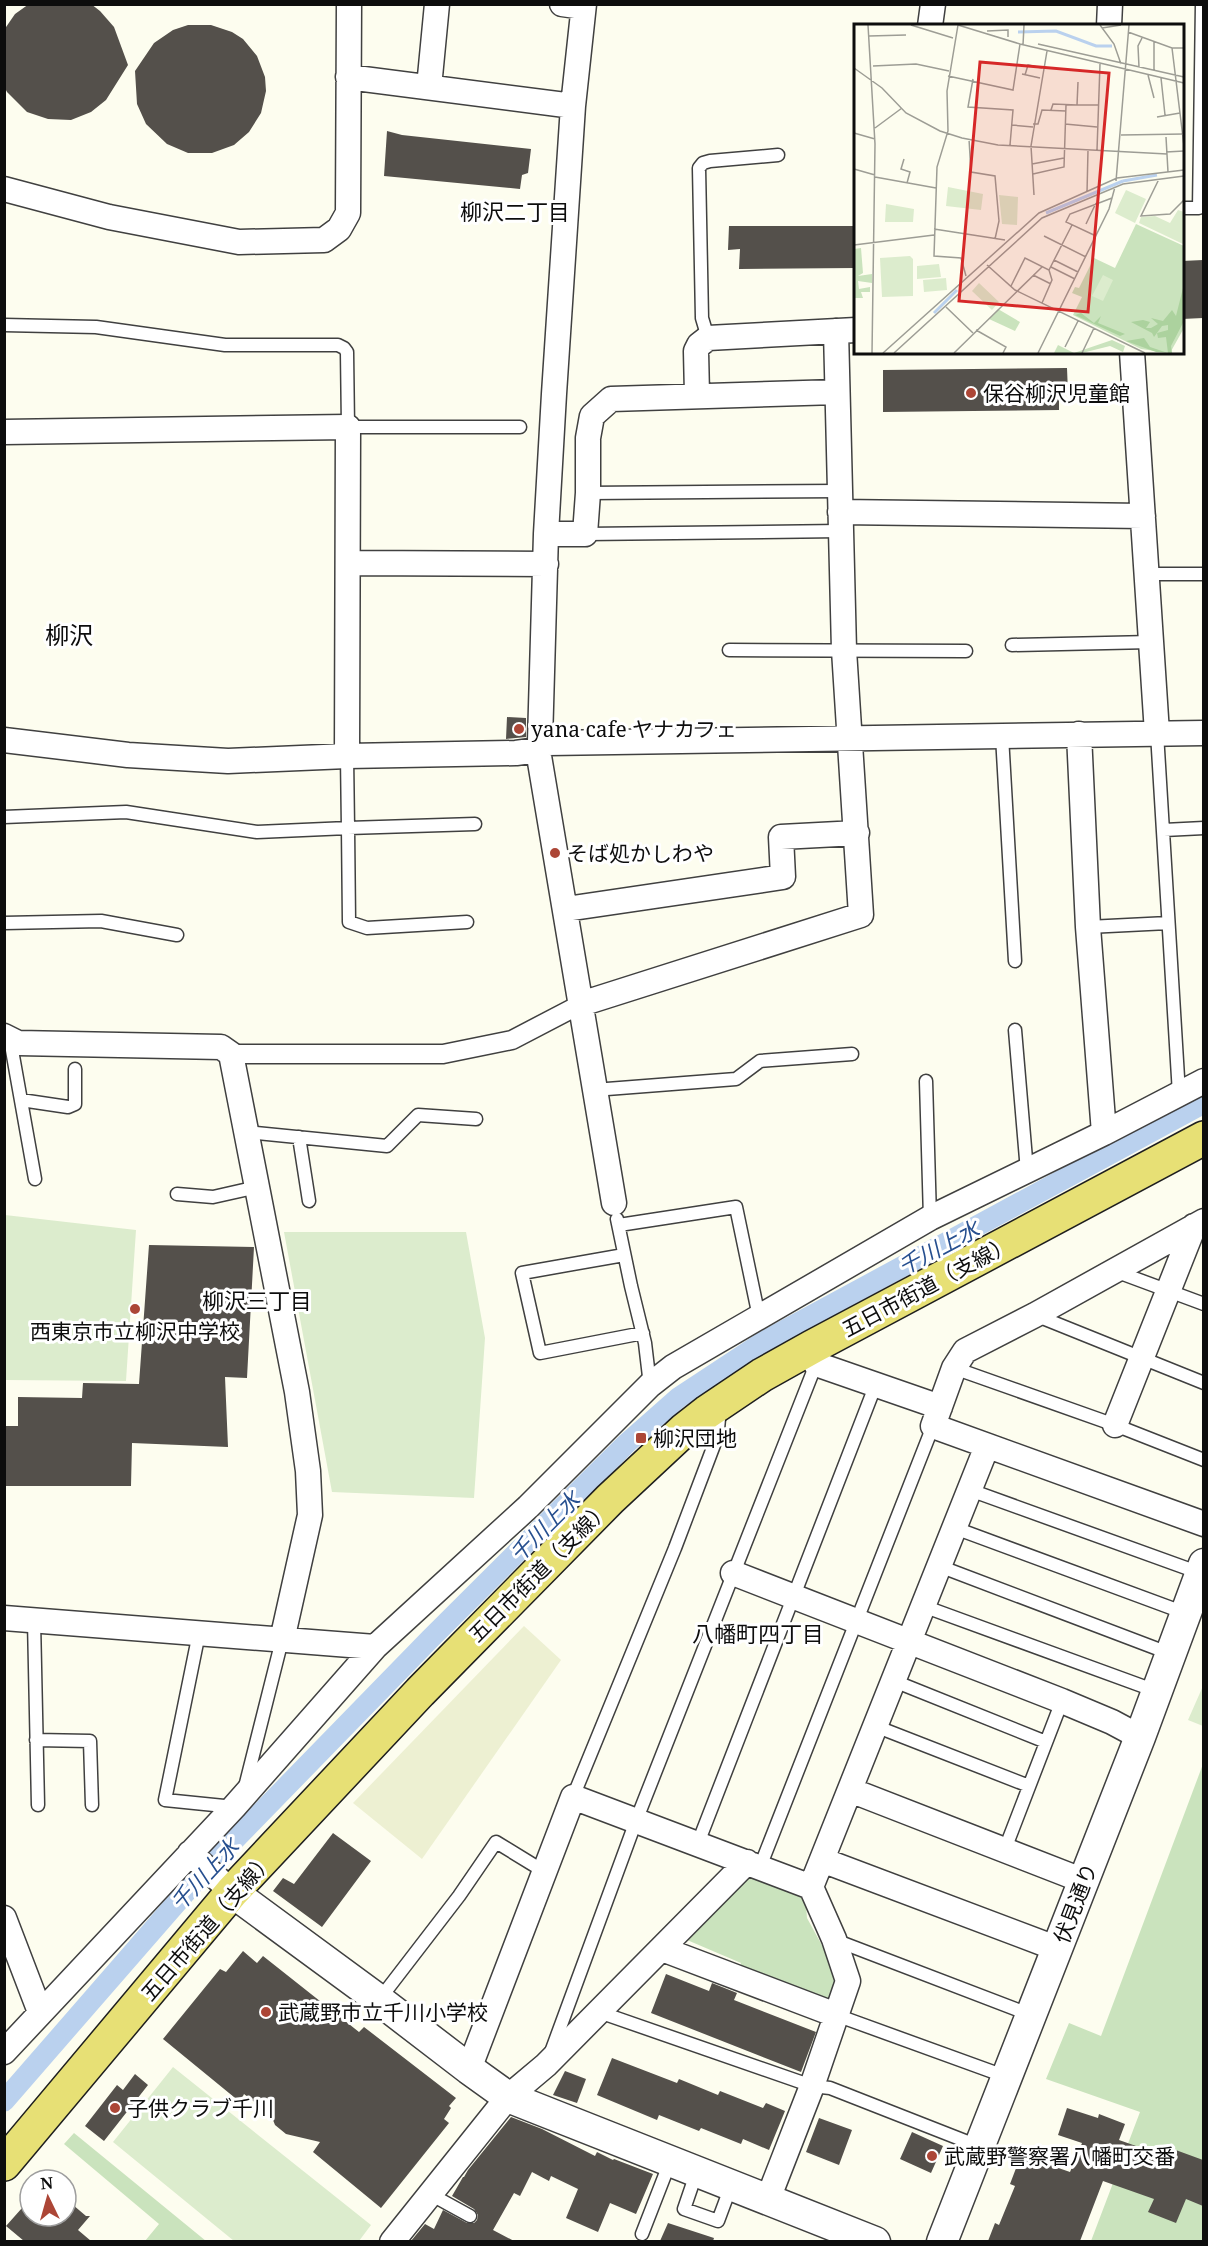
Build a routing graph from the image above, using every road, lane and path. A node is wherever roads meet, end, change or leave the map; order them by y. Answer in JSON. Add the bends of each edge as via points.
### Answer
{"nodes":[{"id":1,"x":349,"y":4,"type":"edge"},
{"id":2,"x":437,"y":4,"type":"edge"},
{"id":3,"x":933,"y":4,"type":"edge"},
{"id":4,"x":1110,"y":4,"type":"edge"},
{"id":5,"x":1202,"y":4,"type":"edge"},
{"id":6,"x":576,"y":5,"type":"edge"},
{"id":7,"x":930,"y":24,"type":"edge"},
{"id":8,"x":1109,"y":24,"type":"edge"},
{"id":9,"x":348,"y":77,"type":"junction"},
{"id":10,"x":429,"y":87,"type":"junction"},
{"id":11,"x":573,"y":106,"type":"junction"},
{"id":12,"x":778,"y":155,"type":"dead end"},
{"id":13,"x":4,"y":189,"type":"edge"},
{"id":14,"x":1184,"y":208,"type":"edge"},
{"id":15,"x":4,"y":325,"type":"edge"},
{"id":16,"x":846,"y":331,"type":"edge"},
{"id":17,"x":708,"y":338,"type":"junction"},
{"id":18,"x":1132,"y":354,"type":"edge"},
{"id":19,"x":837,"y":392,"type":"junction"},
{"id":20,"x":697,"y":395,"type":"junction"},
{"id":21,"x":348,"y":427,"type":"junction"},
{"id":22,"x":520,"y":427,"type":"dead end"},
{"id":23,"x":4,"y":432,"type":"edge"},
{"id":24,"x":588,"y":493,"type":"junction"},
{"id":25,"x":840,"y":511,"type":"junction"},
{"id":26,"x":1143,"y":516,"type":"junction"},
{"id":27,"x":546,"y":534,"type":"junction"},
{"id":28,"x":585,"y":534,"type":"junction"},
{"id":29,"x":348,"y":563,"type":"junction"},
{"id":30,"x":546,"y":564,"type":"junction"},
{"id":31,"x":1146,"y":574,"type":"junction"},
{"id":32,"x":1203,"y":574,"type":"edge"},
{"id":33,"x":1151,"y":642,"type":"junction"},
{"id":34,"x":1012,"y":645,"type":"dead end"},
{"id":35,"x":729,"y":650,"type":"dead end"},
{"id":36,"x":844,"y":650,"type":"junction"},
{"id":37,"x":966,"y":651,"type":"dead end"},
{"id":38,"x":1157,"y":733,"type":"junction"},
{"id":39,"x":1203,"y":733,"type":"edge"},
{"id":40,"x":1079,"y":734,"type":"junction"},
{"id":41,"x":1002,"y":736,"type":"junction"},
{"id":42,"x":850,"y":738,"type":"junction"},
{"id":43,"x":4,"y":740,"type":"edge"},
{"id":44,"x":538,"y":750,"type":"junction"},
{"id":45,"x":346,"y":756,"type":"junction"},
{"id":46,"x":4,"y":818,"type":"edge"},
{"id":47,"x":475,"y":824,"type":"dead end"},
{"id":48,"x":348,"y":828,"type":"junction"},
{"id":49,"x":1203,"y":828,"type":"edge"},
{"id":50,"x":1164,"y":830,"type":"junction"},
{"id":51,"x":857,"y":833,"type":"junction"},
{"id":52,"x":566,"y":909,"type":"junction"},
{"id":53,"x":4,"y":922,"type":"edge"},
{"id":54,"x":467,"y":922,"type":"dead end"},
{"id":55,"x":1168,"y":922,"type":"junction"},
{"id":56,"x":1088,"y":927,"type":"junction"},
{"id":57,"x":177,"y":935,"type":"dead end"},
{"id":58,"x":1015,"y":961,"type":"dead end"},
{"id":59,"x":581,"y":1004,"type":"junction"},
{"id":60,"x":1015,"y":1030,"type":"dead end"},
{"id":61,"x":7,"y":1038,"type":"edge"},
{"id":62,"x":231,"y":1054,"type":"junction"},
{"id":63,"x":852,"y":1054,"type":"dead end"},
{"id":64,"x":75,"y":1069,"type":"dead end"},
{"id":65,"x":926,"y":1081,"type":"dead end"},
{"id":66,"x":1203,"y":1082,"type":"edge"},
{"id":67,"x":594,"y":1090,"type":"junction"},
{"id":68,"x":1179,"y":1094,"type":"junction"},
{"id":69,"x":21,"y":1100,"type":"junction"},
{"id":70,"x":476,"y":1119,"type":"dead end"},
{"id":71,"x":247,"y":1132,"type":"junction"},
{"id":72,"x":1104,"y":1133,"type":"junction"},
{"id":73,"x":299,"y":1137,"type":"junction"},
{"id":74,"x":1203,"y":1138,"type":"edge"},
{"id":75,"x":1027,"y":1171,"type":"junction"},
{"id":76,"x":35,"y":1179,"type":"dead end"},
{"id":77,"x":257,"y":1187,"type":"junction"},
{"id":78,"x":177,"y":1194,"type":"dead end"},
{"id":79,"x":309,"y":1201,"type":"dead end"},
{"id":80,"x":616,"y":1214,"type":"junction"},
{"id":81,"x":930,"y":1218,"type":"junction"},
{"id":82,"x":1199,"y":1223,"type":"edge"},
{"id":83,"x":624,"y":1255,"type":"junction"},
{"id":84,"x":1115,"y":1271,"type":"junction"},
{"id":85,"x":1168,"y":1291,"type":"junction"},
{"id":86,"x":1203,"y":1304,"type":"edge"},
{"id":87,"x":1035,"y":1316,"type":"junction"},
{"id":88,"x":759,"y":1317,"type":"junction"},
{"id":89,"x":643,"y":1333,"type":"junction"},
{"id":90,"x":814,"y":1355,"type":"junction"},
{"id":91,"x":1142,"y":1357,"type":"junction"},
{"id":92,"x":954,"y":1368,"type":"junction"},
{"id":93,"x":1203,"y":1383,"type":"edge"},
{"id":94,"x":876,"y":1384,"type":"junction"},
{"id":95,"x":651,"y":1385,"type":"junction"},
{"id":96,"x":720,"y":1402,"type":"junction"},
{"id":97,"x":936,"y":1416,"type":"junction"},
{"id":98,"x":1115,"y":1425,"type":"junction"},
{"id":99,"x":987,"y":1446,"type":"junction"},
{"id":100,"x":1203,"y":1460,"type":"edge"},
{"id":101,"x":970,"y":1490,"type":"junction"},
{"id":102,"x":1203,"y":1524,"type":"edge"},
{"id":103,"x":955,"y":1528,"type":"junction"},
{"id":104,"x":939,"y":1566,"type":"junction"},
{"id":105,"x":1202,"y":1568,"type":"edge"},
{"id":106,"x":733,"y":1573,"type":"junction"},
{"id":107,"x":794,"y":1597,"type":"junction"},
{"id":108,"x":923,"y":1606,"type":"junction"},
{"id":109,"x":1185,"y":1613,"type":"junction"},
{"id":110,"x":4,"y":1618,"type":"edge"},
{"id":111,"x":34,"y":1621,"type":"junction"},
{"id":112,"x":856,"y":1621,"type":"junction"},
{"id":113,"x":199,"y":1633,"type":"junction"},
{"id":114,"x":282,"y":1640,"type":"junction"},
{"id":115,"x":909,"y":1642,"type":"junction"},
{"id":116,"x":375,"y":1647,"type":"junction"},
{"id":117,"x":1171,"y":1653,"type":"junction"},
{"id":118,"x":894,"y":1681,"type":"junction"},
{"id":119,"x":1157,"y":1692,"type":"junction"},
{"id":120,"x":1062,"y":1701,"type":"junction"},
{"id":121,"x":875,"y":1726,"type":"junction"},
{"id":122,"x":1140,"y":1737,"type":"junction"},
{"id":123,"x":36,"y":1740,"type":"junction"},
{"id":124,"x":1046,"y":1742,"type":"junction"},
{"id":125,"x":1029,"y":1786,"type":"junction"},
{"id":126,"x":850,"y":1790,"type":"junction"},
{"id":127,"x":573,"y":1797,"type":"junction"},
{"id":128,"x":238,"y":1802,"type":"junction"},
{"id":129,"x":38,"y":1805,"type":"dead end"},
{"id":130,"x":92,"y":1805,"type":"dead end"},
{"id":131,"x":636,"y":1821,"type":"junction"},
{"id":132,"x":698,"y":1843,"type":"junction"},
{"id":133,"x":1005,"y":1849,"type":"junction"},
{"id":134,"x":190,"y":1853,"type":"junction"},
{"id":135,"x":822,"y":1860,"type":"junction"},
{"id":136,"x":754,"y":1864,"type":"junction"},
{"id":137,"x":545,"y":1872,"type":"junction"},
{"id":138,"x":1084,"y":1881,"type":"junction"},
{"id":139,"x":811,"y":1887,"type":"junction"},
{"id":140,"x":232,"y":1892,"type":"junction"},
{"id":141,"x":4,"y":1918,"type":"edge"},
{"id":142,"x":834,"y":1939,"type":"junction"},
{"id":143,"x":662,"y":1949,"type":"junction"},
{"id":144,"x":1058,"y":1949,"type":"junction"},
{"id":145,"x":379,"y":2000,"type":"junction"},
{"id":146,"x":40,"y":2012,"type":"junction"},
{"id":147,"x":599,"y":2012,"type":"junction"},
{"id":148,"x":836,"y":2015,"type":"junction"},
{"id":149,"x":1031,"y":2015,"type":"junction"},
{"id":150,"x":4,"y":2052,"type":"edge"},
{"id":151,"x":546,"y":2065,"type":"junction"},
{"id":152,"x":469,"y":2069,"type":"junction"},
{"id":153,"x":1007,"y":2077,"type":"junction"},
{"id":154,"x":812,"y":2085,"type":"junction"},
{"id":155,"x":508,"y":2097,"type":"junction"},
{"id":156,"x":978,"y":2146,"type":"junction"},
{"id":157,"x":4,"y":2164,"type":"edge"},
{"id":158,"x":684,"y":2166,"type":"junction"},
{"id":159,"x":731,"y":2185,"type":"junction"},
{"id":160,"x":430,"y":2194,"type":"junction"},
{"id":161,"x":768,"y":2199,"type":"junction"},
{"id":162,"x":470,"y":2216,"type":"dead end"},
{"id":163,"x":642,"y":2234,"type":"dead end"},
{"id":164,"x":392,"y":2241,"type":"edge"},
{"id":165,"x":876,"y":2241,"type":"edge"},
{"id":166,"x":942,"y":2241,"type":"edge"}],
"edges":[{"from":1,"to":9,"type":"street"},
{"from":2,"to":10,"type":"street"},
{"from":3,"to":7,"type":"street"},
{"from":4,"to":8,"type":"street"},
{"from":5,"to":14,"type":"lane","via":[[1198,208]]},
{"from":6,"to":11,"type":"street"},
{"from":9,"to":10,"type":"street"},
{"from":9,"to":13,"type":"street","via":[[348,213],[339,230],[324,240],[239,242],[109,217]]},
{"from":10,"to":11,"type":"street"},
{"from":11,"to":27,"type":"street"},
{"from":12,"to":17,"type":"lane","via":[[710,160],[699,168],[702,318]]},
{"from":15,"to":21,"type":"lane","via":[[96,327],[225,345],[338,345],[347,352]]},
{"from":16,"to":17,"type":"street"},
{"from":16,"to":19,"type":"street"},
{"from":17,"to":20,"type":"street","via":[[696,351]]},
{"from":18,"to":26,"type":"street"},
{"from":19,"to":20,"type":"street"},
{"from":19,"to":25,"type":"street"},
{"from":20,"to":24,"type":"street","via":[[611,399],[592,416]]},
{"from":21,"to":22,"type":"lane"},
{"from":21,"to":23,"type":"street"},
{"from":21,"to":29,"type":"street"},
{"from":24,"to":25,"type":"lane"},
{"from":24,"to":28,"type":"street"},
{"from":25,"to":26,"type":"street"},
{"from":25,"to":28,"type":"lane"},
{"from":25,"to":36,"type":"street"},
{"from":26,"to":31,"type":"street"},
{"from":27,"to":28,"type":"street"},
{"from":27,"to":30,"type":"street"},
{"from":29,"to":30,"type":"street"},
{"from":29,"to":45,"type":"street"},
{"from":30,"to":44,"type":"street"},
{"from":31,"to":32,"type":"lane"},
{"from":31,"to":33,"type":"street"},
{"from":33,"to":34,"type":"lane"},
{"from":33,"to":38,"type":"street"},
{"from":35,"to":36,"type":"lane"},
{"from":36,"to":37,"type":"lane"},
{"from":36,"to":42,"type":"street"},
{"from":38,"to":39,"type":"street"},
{"from":38,"to":40,"type":"street"},
{"from":38,"to":50,"type":"lane"},
{"from":40,"to":41,"type":"street"},
{"from":40,"to":56,"type":"street"},
{"from":41,"to":42,"type":"street"},
{"from":41,"to":58,"type":"lane"},
{"from":42,"to":44,"type":"street","via":[[548,743]]},
{"from":42,"to":51,"type":"street"},
{"from":43,"to":45,"type":"street","via":[[182,760]]},
{"from":44,"to":45,"type":"street"},
{"from":44,"to":52,"type":"street"},
{"from":45,"to":48,"type":"lane"},
{"from":46,"to":48,"type":"lane","via":[[126,812],[257,832]]},
{"from":47,"to":48,"type":"lane"},
{"from":48,"to":54,"type":"lane","via":[[349,922],[367,928]]},
{"from":49,"to":50,"type":"lane"},
{"from":50,"to":55,"type":"lane"},
{"from":51,"to":52,"type":"street","via":[[781,837],[783,878]]},
{"from":51,"to":59,"type":"street","via":[[861,915]]},
{"from":52,"to":59,"type":"street"},
{"from":53,"to":57,"type":"lane","via":[[100,921]]},
{"from":55,"to":56,"type":"lane"},
{"from":55,"to":68,"type":"lane"},
{"from":56,"to":72,"type":"street"},
{"from":59,"to":62,"type":"street","via":[[512,1040],[443,1054]]},
{"from":59,"to":67,"type":"street"},
{"from":60,"to":75,"type":"lane"},
{"from":61,"to":62,"type":"street","via":[[18,1043],[221,1047]]},
{"from":61,"to":69,"type":"lane"},
{"from":62,"to":71,"type":"street"},
{"from":63,"to":67,"type":"lane","via":[[760,1061],[736,1079]]},
{"from":64,"to":69,"type":"lane","via":[[75,1104],[68,1107]]},
{"from":65,"to":81,"type":"lane"},
{"from":66,"to":68,"type":"street"},
{"from":67,"to":80,"type":"street"},
{"from":68,"to":72,"type":"street"},
{"from":69,"to":76,"type":"lane"},
{"from":70,"to":73,"type":"lane","via":[[418,1115],[387,1146]]},
{"from":71,"to":73,"type":"lane"},
{"from":71,"to":77,"type":"street"},
{"from":72,"to":75,"type":"street"},
{"from":73,"to":79,"type":"lane"},
{"from":74,"to":90,"type":"main road","name":"五日市街道（支線）"},
{"from":75,"to":81,"type":"street"},
{"from":77,"to":78,"type":"lane","via":[[213,1197]]},
{"from":77,"to":114,"type":"street","via":[[297,1392],[308,1471],[310,1515]]},
{"from":80,"to":83,"type":"lane"},
{"from":80,"to":88,"type":"lane","via":[[736,1207]]},
{"from":81,"to":88,"type":"street"},
{"from":82,"to":84,"type":"street"},
{"from":82,"to":85,"type":"street"},
{"from":83,"to":89,"type":"lane"},
{"from":83,"to":89,"type":"lane","via":[[522,1273],[540,1353]]},
{"from":84,"to":85,"type":"lane"},
{"from":84,"to":87,"type":"street"},
{"from":85,"to":86,"type":"lane"},
{"from":85,"to":91,"type":"street"},
{"from":87,"to":91,"type":"lane"},
{"from":87,"to":92,"type":"street","via":[[965,1351]]},
{"from":88,"to":95,"type":"street","via":[[673,1367]]},
{"from":89,"to":95,"type":"lane"},
{"from":90,"to":94,"type":"street"},
{"from":90,"to":96,"type":"main road","name":"五日市街道（支線）","via":[[762,1375]]},
{"from":90,"to":106,"type":"lane"},
{"from":91,"to":93,"type":"lane"},
{"from":91,"to":98,"type":"street"},
{"from":92,"to":97,"type":"street"},
{"from":92,"to":98,"type":"lane"},
{"from":94,"to":97,"type":"street"},
{"from":94,"to":107,"type":"lane"},
{"from":95,"to":116,"type":"street","via":[[528,1507]]},
{"from":96,"to":127,"type":"lane","via":[[714,1445]]},
{"from":96,"to":140,"type":"main road","name":"五日市街道（支線）","via":[[610,1499],[420,1692]]},
{"from":97,"to":99,"type":"street"},
{"from":97,"to":112,"type":"lane"},
{"from":98,"to":100,"type":"lane"},
{"from":99,"to":101,"type":"street"},
{"from":99,"to":102,"type":"street"},
{"from":101,"to":103,"type":"street"},
{"from":101,"to":105,"type":"lane"},
{"from":103,"to":104,"type":"street"},
{"from":103,"to":109,"type":"lane"},
{"from":104,"to":108,"type":"street"},
{"from":104,"to":117,"type":"lane"},
{"from":105,"to":109,"type":"street","name":"伏見通り"},
{"from":106,"to":107,"type":"street"},
{"from":106,"to":131,"type":"lane"},
{"from":107,"to":112,"type":"street"},
{"from":107,"to":132,"type":"lane"},
{"from":108,"to":115,"type":"street"},
{"from":108,"to":119,"type":"lane"},
{"from":109,"to":117,"type":"street","name":"伏見通り"},
{"from":110,"to":111,"type":"street"},
{"from":111,"to":113,"type":"street"},
{"from":111,"to":123,"type":"lane"},
{"from":112,"to":115,"type":"street"},
{"from":112,"to":136,"type":"lane"},
{"from":113,"to":114,"type":"street"},
{"from":113,"to":128,"type":"lane","via":[[165,1800]]},
{"from":114,"to":116,"type":"street"},
{"from":114,"to":128,"type":"lane"},
{"from":115,"to":118,"type":"street"},
{"from":115,"to":120,"type":"street"},
{"from":116,"to":128,"type":"street"},
{"from":117,"to":119,"type":"street","name":"伏見通り"},
{"from":118,"to":121,"type":"street"},
{"from":118,"to":124,"type":"lane"},
{"from":119,"to":122,"type":"street","name":"伏見通り"},
{"from":120,"to":122,"type":"street"},
{"from":120,"to":124,"type":"lane"},
{"from":121,"to":125,"type":"lane"},
{"from":121,"to":126,"type":"street"},
{"from":122,"to":138,"type":"street","name":"伏見通り"},
{"from":123,"to":129,"type":"lane"},
{"from":123,"to":130,"type":"lane","via":[[90,1741]]},
{"from":124,"to":125,"type":"lane"},
{"from":125,"to":133,"type":"lane"},
{"from":126,"to":133,"type":"street"},
{"from":126,"to":135,"type":"street"},
{"from":127,"to":131,"type":"street"},
{"from":127,"to":137,"type":"street"},
{"from":128,"to":134,"type":"street"},
{"from":131,"to":132,"type":"street"},
{"from":131,"to":151,"type":"lane"},
{"from":132,"to":136,"type":"street"},
{"from":133,"to":138,"type":"street"},
{"from":134,"to":140,"type":"street"},
{"from":134,"to":146,"type":"street"},
{"from":135,"to":139,"type":"street"},
{"from":135,"to":144,"type":"street"},
{"from":136,"to":139,"type":"street"},
{"from":136,"to":143,"type":"street"},
{"from":137,"to":145,"type":"lane","via":[[496,1842]]},
{"from":137,"to":152,"type":"street"},
{"from":138,"to":144,"type":"street","name":"伏見通り"},
{"from":139,"to":142,"type":"street"},
{"from":140,"to":145,"type":"street"},
{"from":140,"to":157,"type":"main road","name":"五日市街道（支線）"},
{"from":141,"to":146,"type":"street"},
{"from":142,"to":148,"type":"street","via":[[848,1981]]},
{"from":142,"to":149,"type":"lane"},
{"from":143,"to":147,"type":"street"},
{"from":143,"to":148,"type":"street"},
{"from":144,"to":149,"type":"street","name":"伏見通り"},
{"from":145,"to":152,"type":"street"},
{"from":146,"to":150,"type":"street"},
{"from":147,"to":151,"type":"street"},
{"from":147,"to":154,"type":"lane"},
{"from":148,"to":153,"type":"lane"},
{"from":148,"to":154,"type":"street"},
{"from":149,"to":153,"type":"street","name":"伏見通り"},
{"from":151,"to":155,"type":"street"},
{"from":152,"to":155,"type":"street"},
{"from":153,"to":156,"type":"street","name":"伏見通り"},
{"from":154,"to":156,"type":"lane","via":[[830,2088]]},
{"from":154,"to":161,"type":"street"},
{"from":155,"to":158,"type":"street"},
{"from":155,"to":160,"type":"street"},
{"from":156,"to":166,"type":"street","name":"伏見通り"},
{"from":158,"to":159,"type":"street"},
{"from":158,"to":159,"type":"lane","via":[[684,2209],[718,2221]]},
{"from":158,"to":163,"type":"lane"},
{"from":159,"to":161,"type":"street"},
{"from":160,"to":162,"type":"lane"},
{"from":160,"to":164,"type":"street"},
{"from":161,"to":165,"type":"street"}]}
